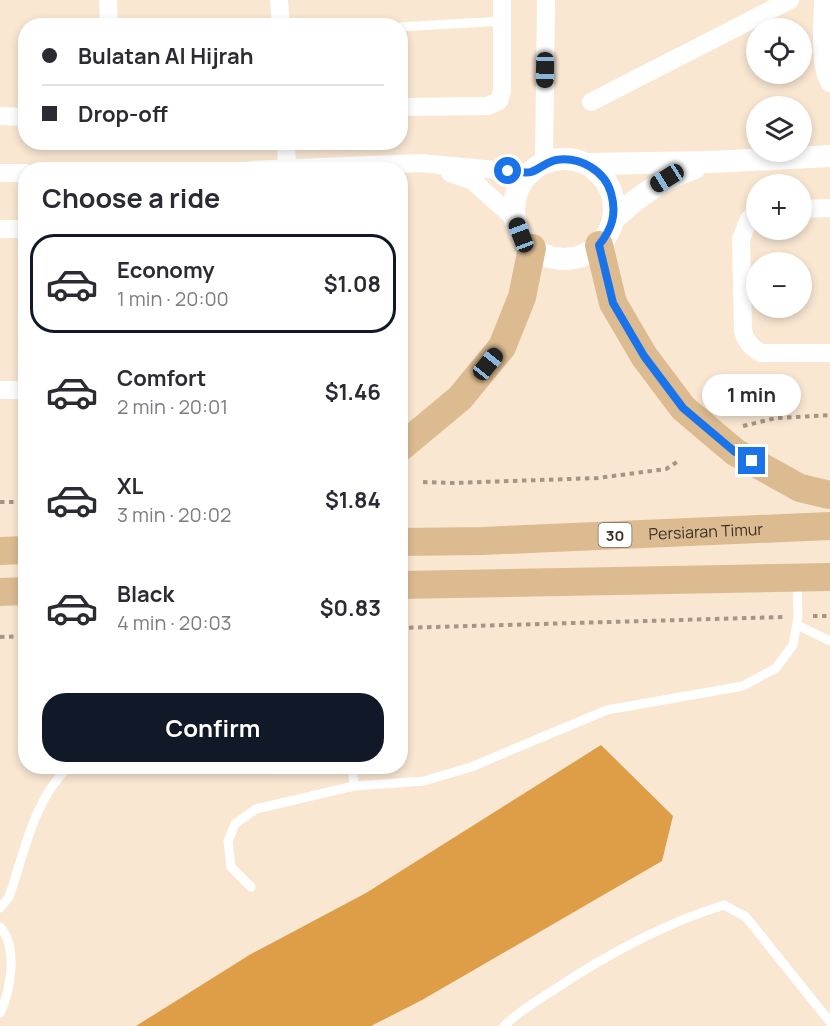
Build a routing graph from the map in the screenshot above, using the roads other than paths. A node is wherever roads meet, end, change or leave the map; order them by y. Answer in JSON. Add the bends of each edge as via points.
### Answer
{"nodes":[{"id":1,"x":108,"y":0,"type":"edge"},
{"id":2,"x":279,"y":0,"type":"edge"},
{"id":3,"x":502,"y":0,"type":"edge"},
{"id":4,"x":546,"y":0,"type":"edge"},
{"id":5,"x":790,"y":0,"type":"edge"},
{"id":6,"x":823,"y":0,"type":"edge"},
{"id":7,"x":109,"y":18,"type":"edge"},
{"id":8,"x":280,"y":18,"type":"edge"},
{"id":9,"x":502,"y":21,"type":"junction"},
{"id":10,"x":408,"y":27,"type":"edge"},
{"id":11,"x":830,"y":83,"type":"edge"},
{"id":12,"x":591,"y":102,"type":"dead end"},
{"id":13,"x":408,"y":107,"type":"edge"},
{"id":14,"x":0,"y":116,"type":"edge"},
{"id":15,"x":18,"y":117,"type":"edge"},
{"id":16,"x":830,"y":156,"type":"edge"},
{"id":17,"x":711,"y":162,"type":"junction"},
{"id":18,"x":420,"y":163,"type":"junction"},
{"id":19,"x":408,"y":164,"type":"edge"},
{"id":20,"x":587,"y":164,"type":"junction"},
{"id":21,"x":537,"y":168,"type":"junction"},
{"id":22,"x":0,"y":173,"type":"edge"},
{"id":23,"x":18,"y":173,"type":"edge"},
{"id":24,"x":830,"y":208,"type":"edge"},
{"id":25,"x":812,"y":209,"type":"edge"},
{"id":26,"x":515,"y":219,"type":"junction"},
{"id":27,"x":614,"y":219,"type":"junction"},
{"id":28,"x":746,"y":226,"type":"edge"},
{"id":29,"x":0,"y":229,"type":"edge"},
{"id":30,"x":18,"y":229,"type":"edge"},
{"id":31,"x":599,"y":245,"type":"junction"},
{"id":32,"x":532,"y":248,"type":"junction"},
{"id":33,"x":830,"y":353,"type":"edge"},
{"id":34,"x":0,"y":390,"type":"edge"},
{"id":35,"x":18,"y":390,"type":"edge"},
{"id":36,"x":408,"y":441,"type":"edge"},
{"id":37,"x":830,"y":495,"type":"edge"},
{"id":38,"x":830,"y":526,"type":"edge"},
{"id":39,"x":408,"y":543,"type":"edge"},
{"id":40,"x":18,"y":550,"type":"edge"},
{"id":41,"x":0,"y":551,"type":"edge"},
{"id":42,"x":797,"y":578,"type":"junction"},
{"id":43,"x":830,"y":578,"type":"edge"},
{"id":44,"x":408,"y":585,"type":"edge"},
{"id":45,"x":18,"y":591,"type":"edge"},
{"id":46,"x":0,"y":592,"type":"edge"},
{"id":47,"x":798,"y":621,"type":"junction"},
{"id":48,"x":830,"y":641,"type":"edge"},
{"id":49,"x":61,"y":774,"type":"edge"},
{"id":50,"x":353,"y":774,"type":"edge"},
{"id":51,"x":354,"y":786,"type":"junction"},
{"id":52,"x":251,"y":887,"type":"dead end"},
{"id":53,"x":0,"y":908,"type":"edge"},
{"id":54,"x":0,"y":927,"type":"edge"},
{"id":55,"x":0,"y":1013,"type":"edge"},
{"id":56,"x":830,"y":1022,"type":"edge"},
{"id":57,"x":504,"y":1026,"type":"edge"}],
"edges":[{"from":1,"to":7,"type":"street"},
{"from":2,"to":8,"type":"street"},
{"from":3,"to":9,"type":"street"},
{"from":4,"to":21,"type":"street"},
{"from":5,"to":12,"type":"street"},
{"from":6,"to":11,"type":"street","via":[[824,63]]},
{"from":9,"to":10,"type":"lane"},
{"from":9,"to":13,"type":"street","via":[[499,101],[488,106]]},
{"from":14,"to":15,"type":"street"},
{"from":16,"to":17,"type":"street"},
{"from":17,"to":20,"type":"street"},
{"from":17,"to":27,"type":"street","via":[[667,178]]},
{"from":18,"to":19,"type":"street"},
{"from":18,"to":21,"type":"street"},
{"from":18,"to":26,"type":"street","via":[[473,181]]},
{"from":20,"to":21,"type":"street","via":[[558,160]]},
{"from":20,"to":27,"type":"street","via":[[610,187]]},
{"from":21,"to":26,"type":"street","via":[[520,186]]},
{"from":22,"to":23,"type":"street"},
{"from":24,"to":25,"type":"street"},
{"from":26,"to":32,"type":"street"},
{"from":27,"to":31,"type":"street"},
{"from":28,"to":33,"type":"street","via":[[741,239],[745,340],[761,353]]},
{"from":29,"to":30,"type":"street"},
{"from":31,"to":32,"type":"street","via":[[573,258],[552,257]]},
{"from":31,"to":37,"type":"main road","via":[[613,303],[644,356],[683,408],[735,452],[800,488]]},
{"from":32,"to":36,"type":"main road","via":[[522,297],[502,347],[460,398]]},
{"from":34,"to":35,"type":"street"},
{"from":38,"to":39,"type":"main road","name":"Persiaran Timur","number":"30"},
{"from":40,"to":41,"type":"main road"},
{"from":42,"to":43,"type":"main road"},
{"from":42,"to":44,"type":"main road"},
{"from":42,"to":47,"type":"lane"},
{"from":45,"to":46,"type":"main road"},
{"from":47,"to":48,"type":"lane"},
{"from":47,"to":51,"type":"lane","via":[[793,645],[776,668],[743,686],[607,710],[471,767],[424,781]]},
{"from":49,"to":53,"type":"lane","via":[[41,804],[9,897]]},
{"from":50,"to":51,"type":"lane"},
{"from":51,"to":52,"type":"lane","via":[[256,809],[235,824],[228,841],[231,867]]},
{"from":54,"to":55,"type":"lane","via":[[7,934],[11,951],[10,974]]},
{"from":56,"to":57,"type":"lane","via":[[746,917],[723,905],[692,914],[586,968]]}]}
